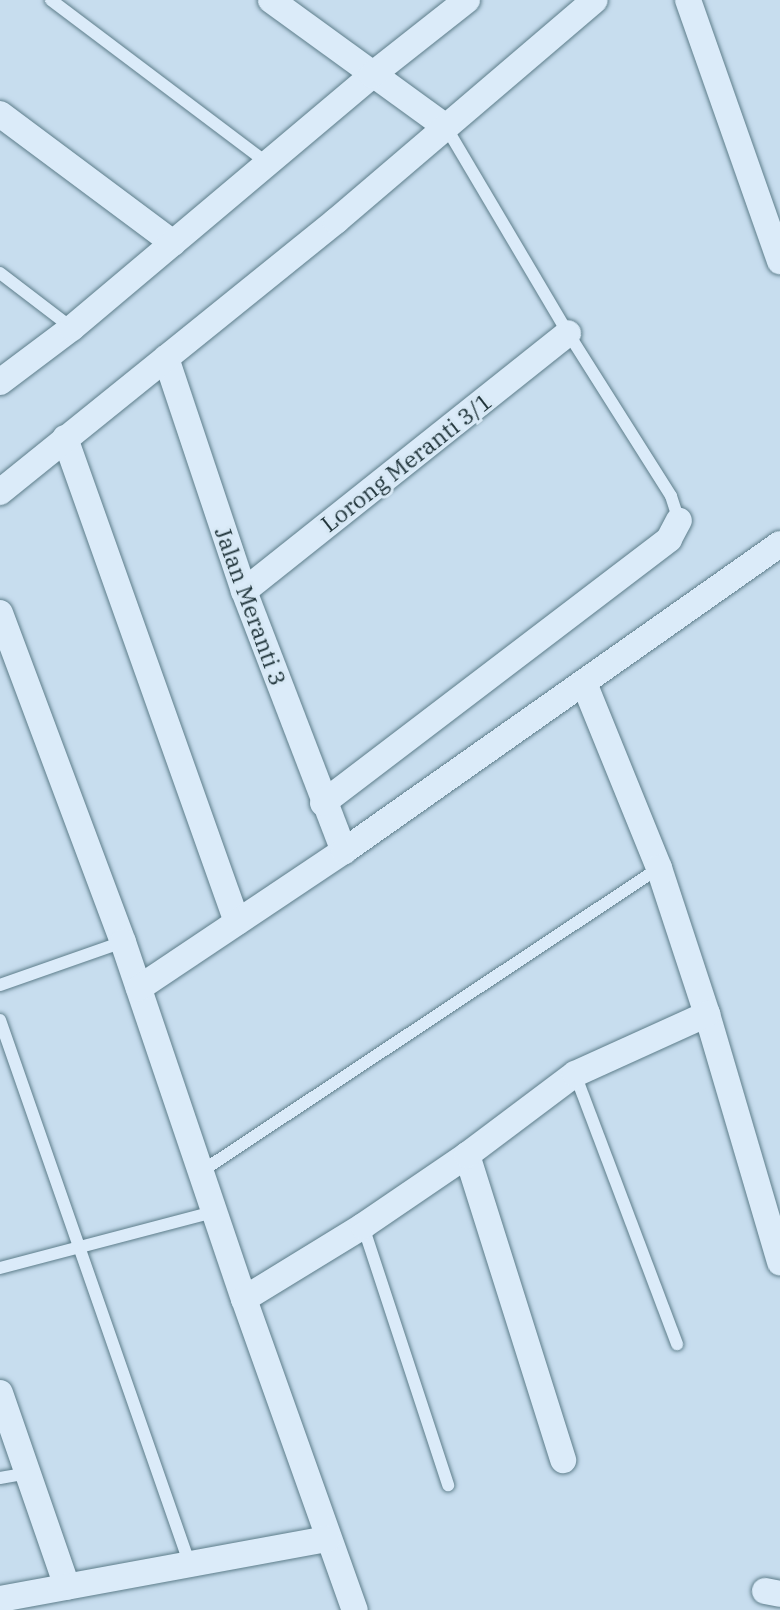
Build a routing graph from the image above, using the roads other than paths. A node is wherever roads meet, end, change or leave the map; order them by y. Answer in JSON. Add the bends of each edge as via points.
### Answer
{"nodes":[{"id":1,"x":51,"y":0,"type":"edge"},
{"id":2,"x":271,"y":0,"type":"edge"},
{"id":3,"x":467,"y":0,"type":"edge"},
{"id":4,"x":595,"y":0,"type":"edge"},
{"id":5,"x":688,"y":0,"type":"edge"},
{"id":6,"x":372,"y":75,"type":"junction"},
{"id":7,"x":0,"y":114,"type":"edge"},
{"id":8,"x":446,"y":127,"type":"junction"},
{"id":9,"x":267,"y":163,"type":"junction"},
{"id":10,"x":173,"y":243,"type":"junction"},
{"id":11,"x":780,"y":261,"type":"edge"},
{"id":12,"x":0,"y":273,"type":"edge"},
{"id":13,"x":72,"y":328,"type":"junction"},
{"id":14,"x":568,"y":333,"type":"junction"},
{"id":15,"x":166,"y":358,"type":"junction"},
{"id":16,"x":0,"y":382,"type":"edge"},
{"id":17,"x":65,"y":438,"type":"junction"},
{"id":18,"x":0,"y":492,"type":"edge"},
{"id":19,"x":679,"y":520,"type":"joint"},
{"id":20,"x":780,"y":544,"type":"edge"},
{"id":21,"x":244,"y":591,"type":"junction"},
{"id":22,"x":0,"y":613,"type":"edge"},
{"id":23,"x":584,"y":682,"type":"junction"},
{"id":24,"x":323,"y":803,"type":"junction"},
{"id":25,"x":344,"y":851,"type":"junction"},
{"id":26,"x":659,"y":868,"type":"junction"},
{"id":27,"x":237,"y":922,"type":"junction"},
{"id":28,"x":123,"y":942,"type":"junction"},
{"id":29,"x":0,"y":985,"type":"edge"},
{"id":30,"x":139,"y":988,"type":"junction"},
{"id":31,"x":707,"y":1014,"type":"junction"},
{"id":32,"x":0,"y":1020,"type":"edge"},
{"id":33,"x":575,"y":1074,"type":"junction"},
{"id":34,"x":467,"y":1155,"type":"junction"},
{"id":35,"x":202,"y":1171,"type":"junction"},
{"id":36,"x":214,"y":1212,"type":"junction"},
{"id":37,"x":363,"y":1226,"type":"junction"},
{"id":38,"x":79,"y":1247,"type":"junction"},
{"id":39,"x":780,"y":1262,"type":"edge"},
{"id":40,"x":0,"y":1268,"type":"edge"},
{"id":41,"x":244,"y":1299,"type":"junction"},
{"id":42,"x":677,"y":1344,"type":"dead end"},
{"id":43,"x":0,"y":1394,"type":"edge"},
{"id":44,"x":563,"y":1460,"type":"dead end"},
{"id":45,"x":27,"y":1473,"type":"junction"},
{"id":46,"x":0,"y":1478,"type":"edge"},
{"id":47,"x":448,"y":1485,"type":"dead end"},
{"id":48,"x":328,"y":1539,"type":"junction"},
{"id":49,"x":190,"y":1566,"type":"junction"},
{"id":50,"x":67,"y":1587,"type":"junction"},
{"id":51,"x":0,"y":1599,"type":"edge"},
{"id":52,"x":355,"y":1610,"type":"edge"}],
"edges":[{"from":1,"to":9,"type":"lane"},
{"from":2,"to":6,"type":"street"},
{"from":3,"to":6,"type":"street"},
{"from":4,"to":8,"type":"street"},
{"from":5,"to":11,"type":"street"},
{"from":6,"to":8,"type":"street"},
{"from":6,"to":9,"type":"street"},
{"from":7,"to":10,"type":"street"},
{"from":8,"to":14,"type":"lane"},
{"from":8,"to":15,"type":"street"},
{"from":9,"to":10,"type":"street"},
{"from":10,"to":13,"type":"street"},
{"from":12,"to":13,"type":"lane"},
{"from":13,"to":16,"type":"street"},
{"from":14,"to":19,"type":"lane","via":[[671,496]]},
{"from":14,"to":21,"type":"street","name":"Lorong Meranti 3/1"},
{"from":15,"to":17,"type":"street"},
{"from":15,"to":21,"type":"street","name":"Jalan Meranti 3"},
{"from":17,"to":18,"type":"street"},
{"from":17,"to":27,"type":"street"},
{"from":19,"to":24,"type":"street","via":[[669,539]]},
{"from":20,"to":23,"type":"street"},
{"from":21,"to":24,"type":"street","name":"Jalan Meranti 3"},
{"from":22,"to":28,"type":"street"},
{"from":23,"to":25,"type":"street"},
{"from":23,"to":26,"type":"street"},
{"from":24,"to":25,"type":"street","name":"Jalan Meranti 3"},
{"from":25,"to":27,"type":"street"},
{"from":26,"to":31,"type":"street"},
{"from":26,"to":35,"type":"lane"},
{"from":27,"to":30,"type":"street"},
{"from":28,"to":29,"type":"lane"},
{"from":28,"to":30,"type":"street"},
{"from":30,"to":35,"type":"street"},
{"from":31,"to":33,"type":"street"},
{"from":31,"to":39,"type":"street"},
{"from":32,"to":38,"type":"lane"},
{"from":33,"to":34,"type":"street"},
{"from":33,"to":42,"type":"lane"},
{"from":34,"to":37,"type":"street"},
{"from":34,"to":44,"type":"street"},
{"from":35,"to":36,"type":"street"},
{"from":36,"to":38,"type":"lane"},
{"from":36,"to":41,"type":"street"},
{"from":37,"to":41,"type":"street"},
{"from":37,"to":47,"type":"lane"},
{"from":38,"to":40,"type":"lane"},
{"from":38,"to":49,"type":"lane"},
{"from":41,"to":48,"type":"street"},
{"from":43,"to":45,"type":"street"},
{"from":45,"to":46,"type":"lane"},
{"from":45,"to":50,"type":"street"},
{"from":48,"to":49,"type":"street"},
{"from":48,"to":52,"type":"street"},
{"from":49,"to":50,"type":"street"},
{"from":50,"to":51,"type":"street"}]}
